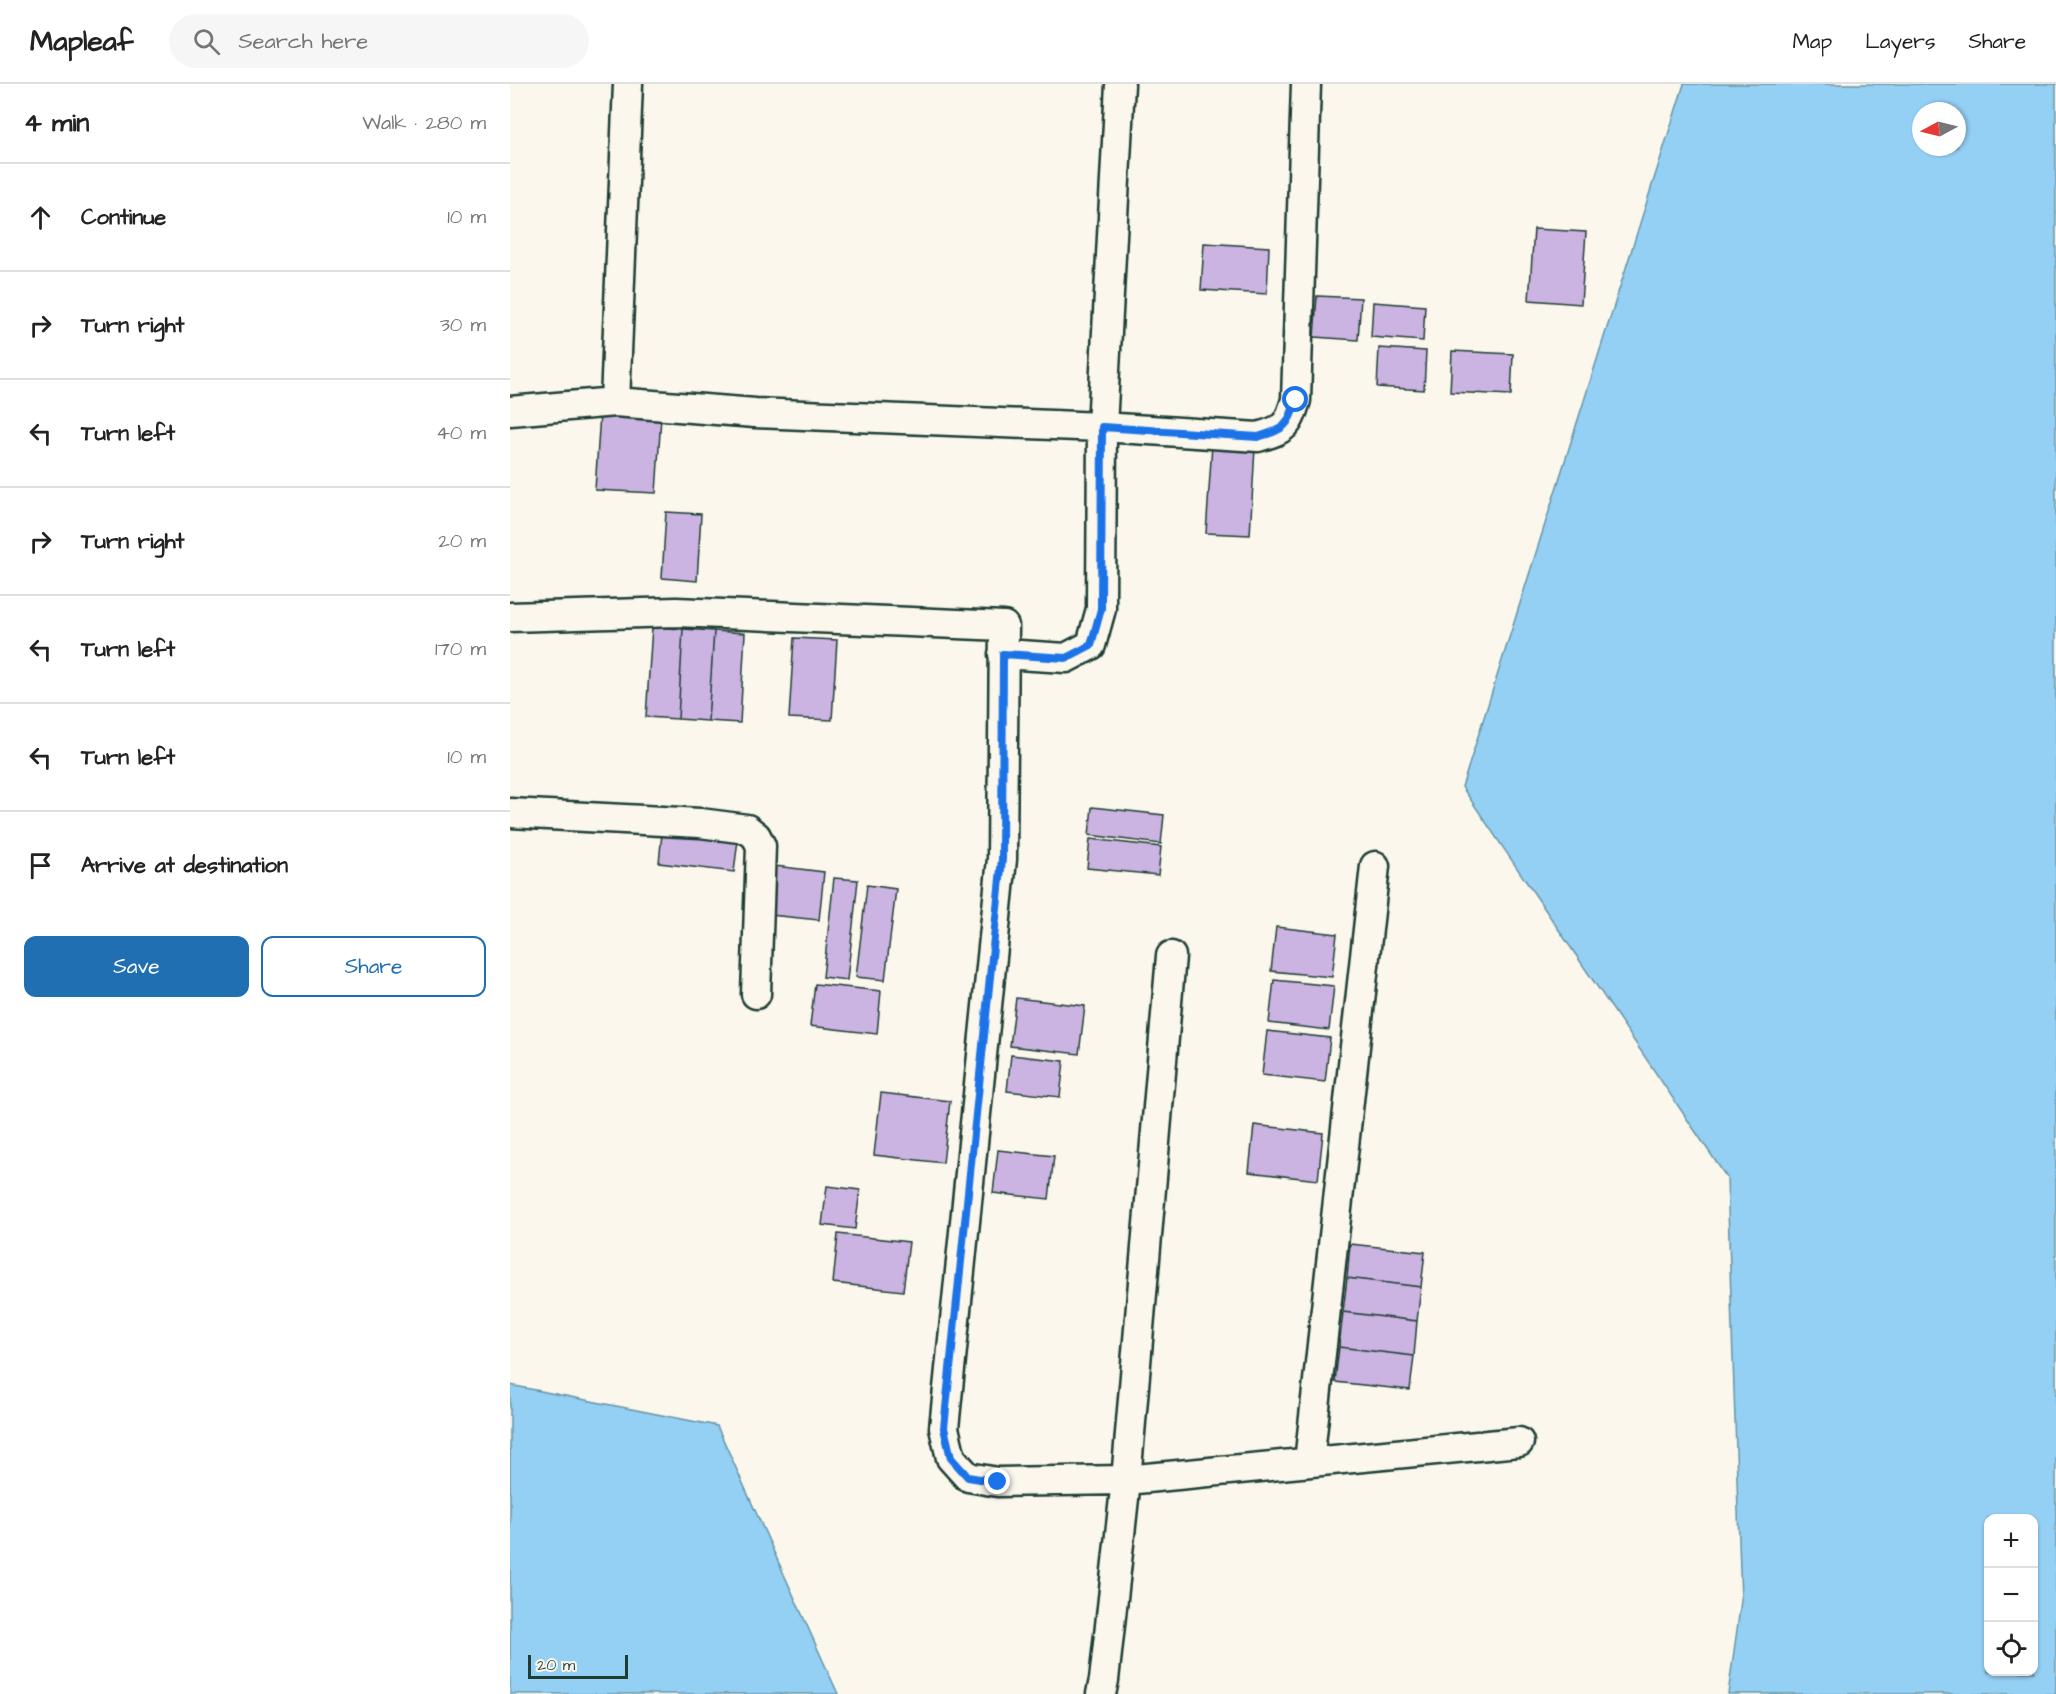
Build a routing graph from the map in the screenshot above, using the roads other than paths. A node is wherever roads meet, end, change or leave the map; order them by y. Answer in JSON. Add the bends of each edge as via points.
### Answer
{"nodes":[{"id":1,"x":628,"y":84,"type":"edge"},
{"id":2,"x":1119,"y":84,"type":"edge"},
{"id":3,"x":1306,"y":84,"type":"edge"},
{"id":4,"x":615,"y":402,"type":"junction"},
{"id":5,"x":510,"y":411,"type":"edge"},
{"id":6,"x":1102,"y":427,"type":"junction"},
{"id":7,"x":510,"y":617,"type":"edge"},
{"id":8,"x":1003,"y":654,"type":"junction"},
{"id":9,"x":510,"y":813,"type":"edge"},
{"id":10,"x":1375,"y":866,"type":"dead end"},
{"id":11,"x":1171,"y":956,"type":"dead end"},
{"id":12,"x":756,"y":994,"type":"dead end"},
{"id":13,"x":1519,"y":1442,"type":"dead end"},
{"id":14,"x":1309,"y":1462,"type":"junction"},
{"id":15,"x":1126,"y":1480,"type":"junction"},
{"id":16,"x":1101,"y":1694,"type":"edge"}],
"edges":[{"from":1,"to":4,"type":"street"},
{"from":2,"to":6,"type":"street"},
{"from":3,"to":6,"type":"street","via":[[1296,400],[1290,421],[1277,431],[1258,437]]},
{"from":4,"to":5,"type":"street"},
{"from":4,"to":6,"type":"street","via":[[754,413]]},
{"from":6,"to":8,"type":"street","via":[[1101,609],[1091,645],[1066,658]]},
{"from":7,"to":8,"type":"street","via":[[676,612],[1004,626]]},
{"from":8,"to":15,"type":"street","via":[[1002,859],[944,1428],[951,1458],[968,1477],[998,1482]]},
{"from":9,"to":12,"type":"street","via":[[747,829],[761,846]]},
{"from":10,"to":14,"type":"street"},
{"from":11,"to":15,"type":"street"},
{"from":13,"to":14,"type":"street"},
{"from":14,"to":15,"type":"street"},
{"from":15,"to":16,"type":"street"}]}
